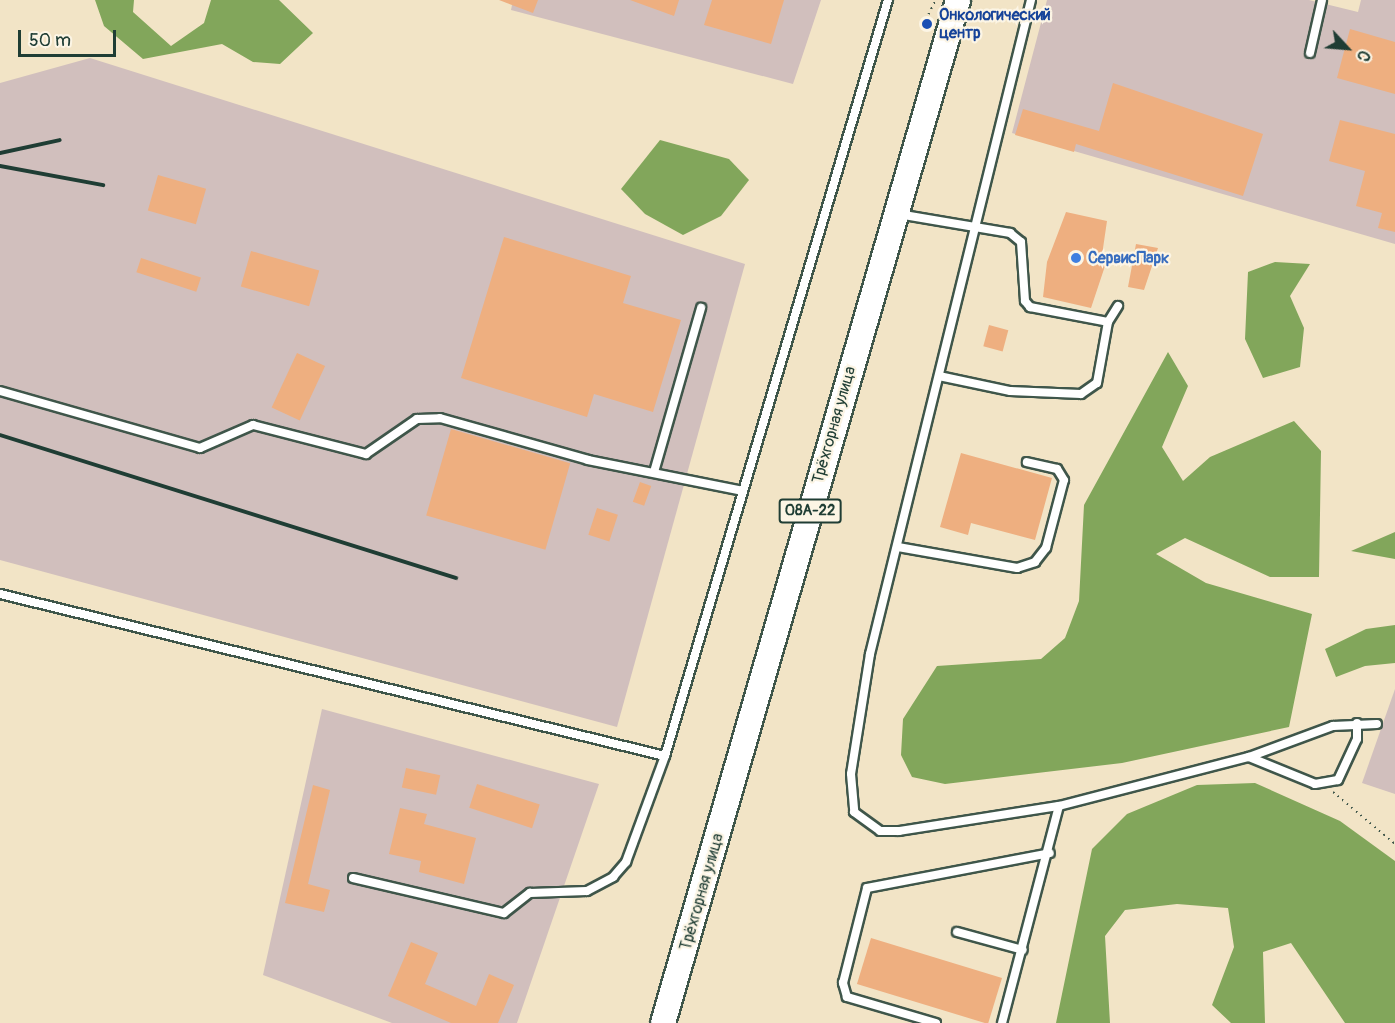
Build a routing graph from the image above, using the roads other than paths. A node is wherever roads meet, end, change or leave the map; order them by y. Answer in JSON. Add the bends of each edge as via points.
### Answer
{"nodes":[{"id":1,"x":888,"y":0,"type":"edge"},
{"id":2,"x":958,"y":0,"type":"edge"},
{"id":3,"x":1031,"y":0,"type":"edge"},
{"id":4,"x":1322,"y":0,"type":"edge"},
{"id":5,"x":1310,"y":53,"type":"dead end"},
{"id":6,"x":893,"y":213,"type":"junction"},
{"id":7,"x":974,"y":229,"type":"junction"},
{"id":8,"x":1118,"y":306,"type":"dead end"},
{"id":9,"x":701,"y":308,"type":"dead end"},
{"id":10,"x":1108,"y":322,"type":"junction"},
{"id":11,"x":939,"y":376,"type":"junction"},
{"id":12,"x":0,"y":391,"type":"edge"},
{"id":13,"x":1027,"y":462,"type":"dead end"},
{"id":14,"x":654,"y":472,"type":"junction"},
{"id":15,"x":743,"y":491,"type":"junction"},
{"id":16,"x":898,"y":547,"type":"junction"},
{"id":17,"x":0,"y":594,"type":"edge"},
{"id":18,"x":1357,"y":723,"type":"junction"},
{"id":19,"x":1377,"y":724,"type":"dead end"},
{"id":20,"x":664,"y":756,"type":"junction"},
{"id":21,"x":1250,"y":757,"type":"junction"},
{"id":22,"x":1059,"y":806,"type":"junction"},
{"id":23,"x":1050,"y":853,"type":"junction"},
{"id":24,"x":353,"y":878,"type":"dead end"},
{"id":25,"x":957,"y":932,"type":"dead end"},
{"id":26,"x":1023,"y":950,"type":"junction"},
{"id":27,"x":663,"y":1023,"type":"edge"},
{"id":28,"x":936,"y":1023,"type":"edge"},
{"id":29,"x":1002,"y":1023,"type":"edge"}],
"edges":[{"from":1,"to":15,"type":"lane"},
{"from":2,"to":6,"type":"highway","name":"Трёхгорная улица","number":"08А-22"},
{"from":3,"to":7,"type":"lane"},
{"from":4,"to":5,"type":"lane"},
{"from":6,"to":7,"type":"lane"},
{"from":6,"to":27,"type":"highway","name":"Трёхгорная улица","number":"08А-22"},
{"from":7,"to":10,"type":"lane","via":[[1010,233],[1021,242],[1024,301],[1030,307]]},
{"from":7,"to":11,"type":"lane"},
{"from":8,"to":10,"type":"lane"},
{"from":9,"to":14,"type":"lane"},
{"from":10,"to":11,"type":"lane","via":[[1097,383],[1081,394],[1010,391]]},
{"from":11,"to":16,"type":"lane"},
{"from":12,"to":14,"type":"lane","via":[[200,448],[253,425],[366,454],[429,417]]},
{"from":13,"to":16,"type":"lane","via":[[1057,469],[1064,480],[1046,548],[1035,562],[1017,568]]},
{"from":14,"to":15,"type":"lane"},
{"from":15,"to":20,"type":"lane"},
{"from":16,"to":22,"type":"lane","via":[[868,665],[851,774],[854,812],[880,831],[899,831]]},
{"from":17,"to":20,"type":"lane"},
{"from":18,"to":19,"type":"lane"},
{"from":18,"to":21,"type":"lane"},
{"from":18,"to":21,"type":"lane","via":[[1347,771],[1324,785]]},
{"from":20,"to":24,"type":"lane","via":[[626,862],[613,877],[587,891],[530,893],[504,913]]},
{"from":21,"to":22,"type":"lane"},
{"from":22,"to":23,"type":"lane"},
{"from":23,"to":26,"type":"lane"},
{"from":23,"to":28,"type":"lane","via":[[867,888],[843,983],[847,997]]},
{"from":25,"to":26,"type":"lane"},
{"from":26,"to":29,"type":"lane"}]}
